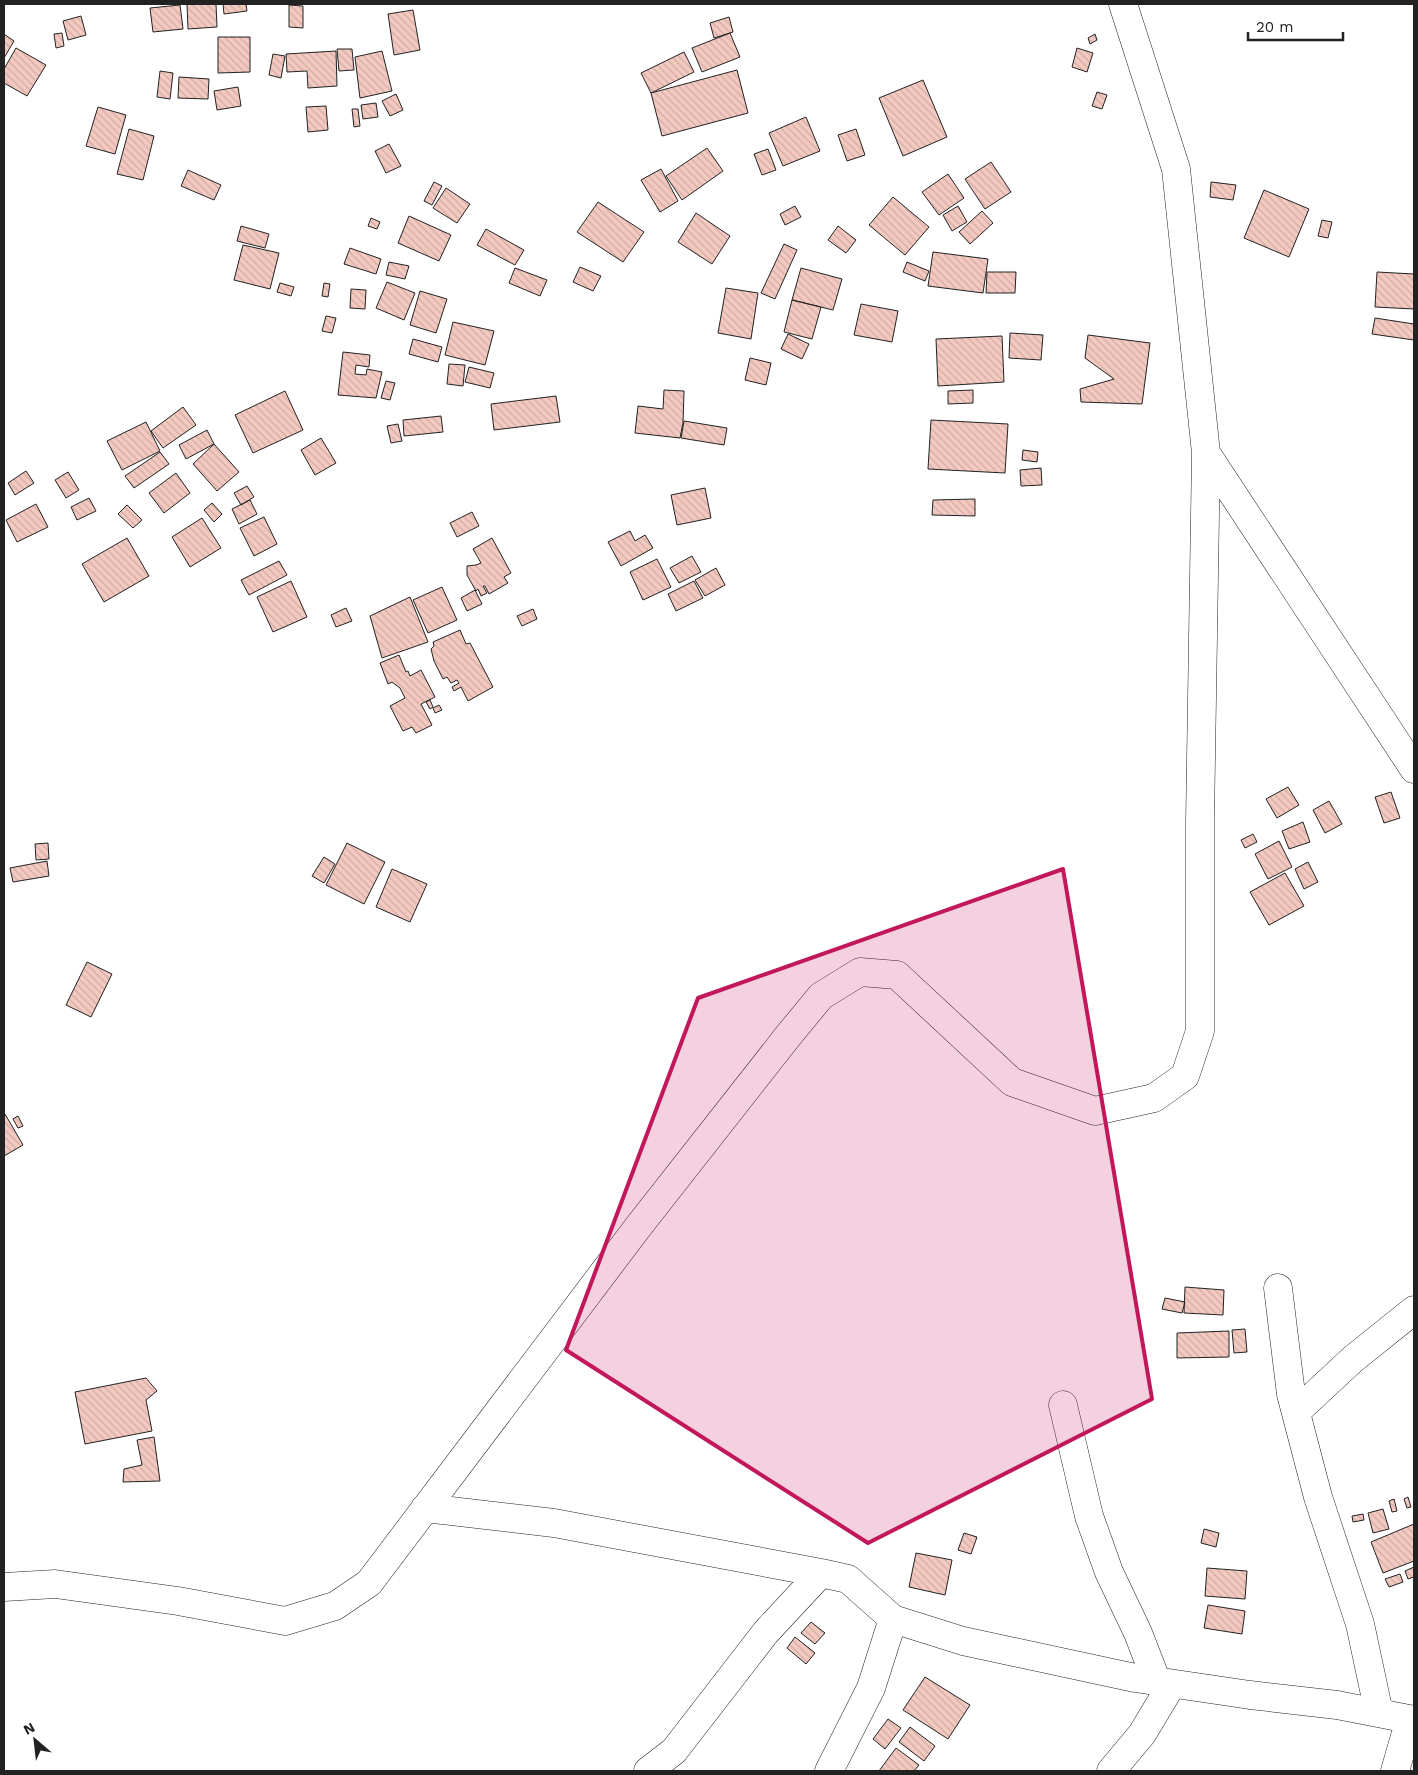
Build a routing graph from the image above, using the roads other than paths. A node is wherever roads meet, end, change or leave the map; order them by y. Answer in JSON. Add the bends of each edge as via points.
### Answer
{"nodes":[{"id":1,"x":1123,"y":4,"type":"edge"},
{"id":2,"x":1206,"y":453,"type":"junction"},
{"id":3,"x":1414,"y":769,"type":"edge"},
{"id":4,"x":1278,"y":1288,"type":"dead end"},
{"id":5,"x":1414,"y":1310,"type":"edge"},
{"id":6,"x":1062,"y":1405,"type":"dead end"},
{"id":7,"x":1296,"y":1412,"type":"junction"},
{"id":8,"x":426,"y":1508,"type":"junction"},
{"id":9,"x":821,"y":1573,"type":"junction"},
{"id":10,"x":4,"y":1587,"type":"edge"},
{"id":11,"x":893,"y":1619,"type":"junction"},
{"id":12,"x":1164,"y":1683,"type":"junction"},
{"id":13,"x":1379,"y":1714,"type":"junction"},
{"id":14,"x":1412,"y":1720,"type":"edge"},
{"id":15,"x":648,"y":1771,"type":"edge"},
{"id":16,"x":829,"y":1771,"type":"edge"},
{"id":17,"x":1111,"y":1771,"type":"edge"},
{"id":18,"x":1395,"y":1771,"type":"edge"}],
"edges":[{"from":1,"to":2,"type":"street","via":[[1176,169]]},
{"from":2,"to":3,"type":"street"},
{"from":2,"to":8,"type":"street","via":[[1200,1031],[1185,1076],[1154,1098],[1095,1111],[1012,1082],[897,975],[860,972],[821,996],[788,1036],[638,1227]]},
{"from":4,"to":7,"type":"street"},
{"from":5,"to":7,"type":"street","via":[[1353,1359]]},
{"from":6,"to":12,"type":"street","via":[[1089,1516],[1109,1572]]},
{"from":7,"to":13,"type":"street","via":[[1318,1498],[1360,1624]]},
{"from":8,"to":9,"type":"street","via":[[554,1523]]},
{"from":8,"to":10,"type":"street","via":[[369,1583],[335,1606],[285,1621],[55,1584]]},
{"from":9,"to":11,"type":"street","via":[[848,1579]]},
{"from":9,"to":15,"type":"street","via":[[766,1632],[674,1751]]},
{"from":11,"to":12,"type":"street","via":[[963,1641]]},
{"from":11,"to":16,"type":"street","via":[[871,1688]]},
{"from":12,"to":13,"type":"street","via":[[1338,1705]]},
{"from":12,"to":17,"type":"street","via":[[1142,1734]]},
{"from":13,"to":14,"type":"street"},
{"from":14,"to":18,"type":"street"}]}
